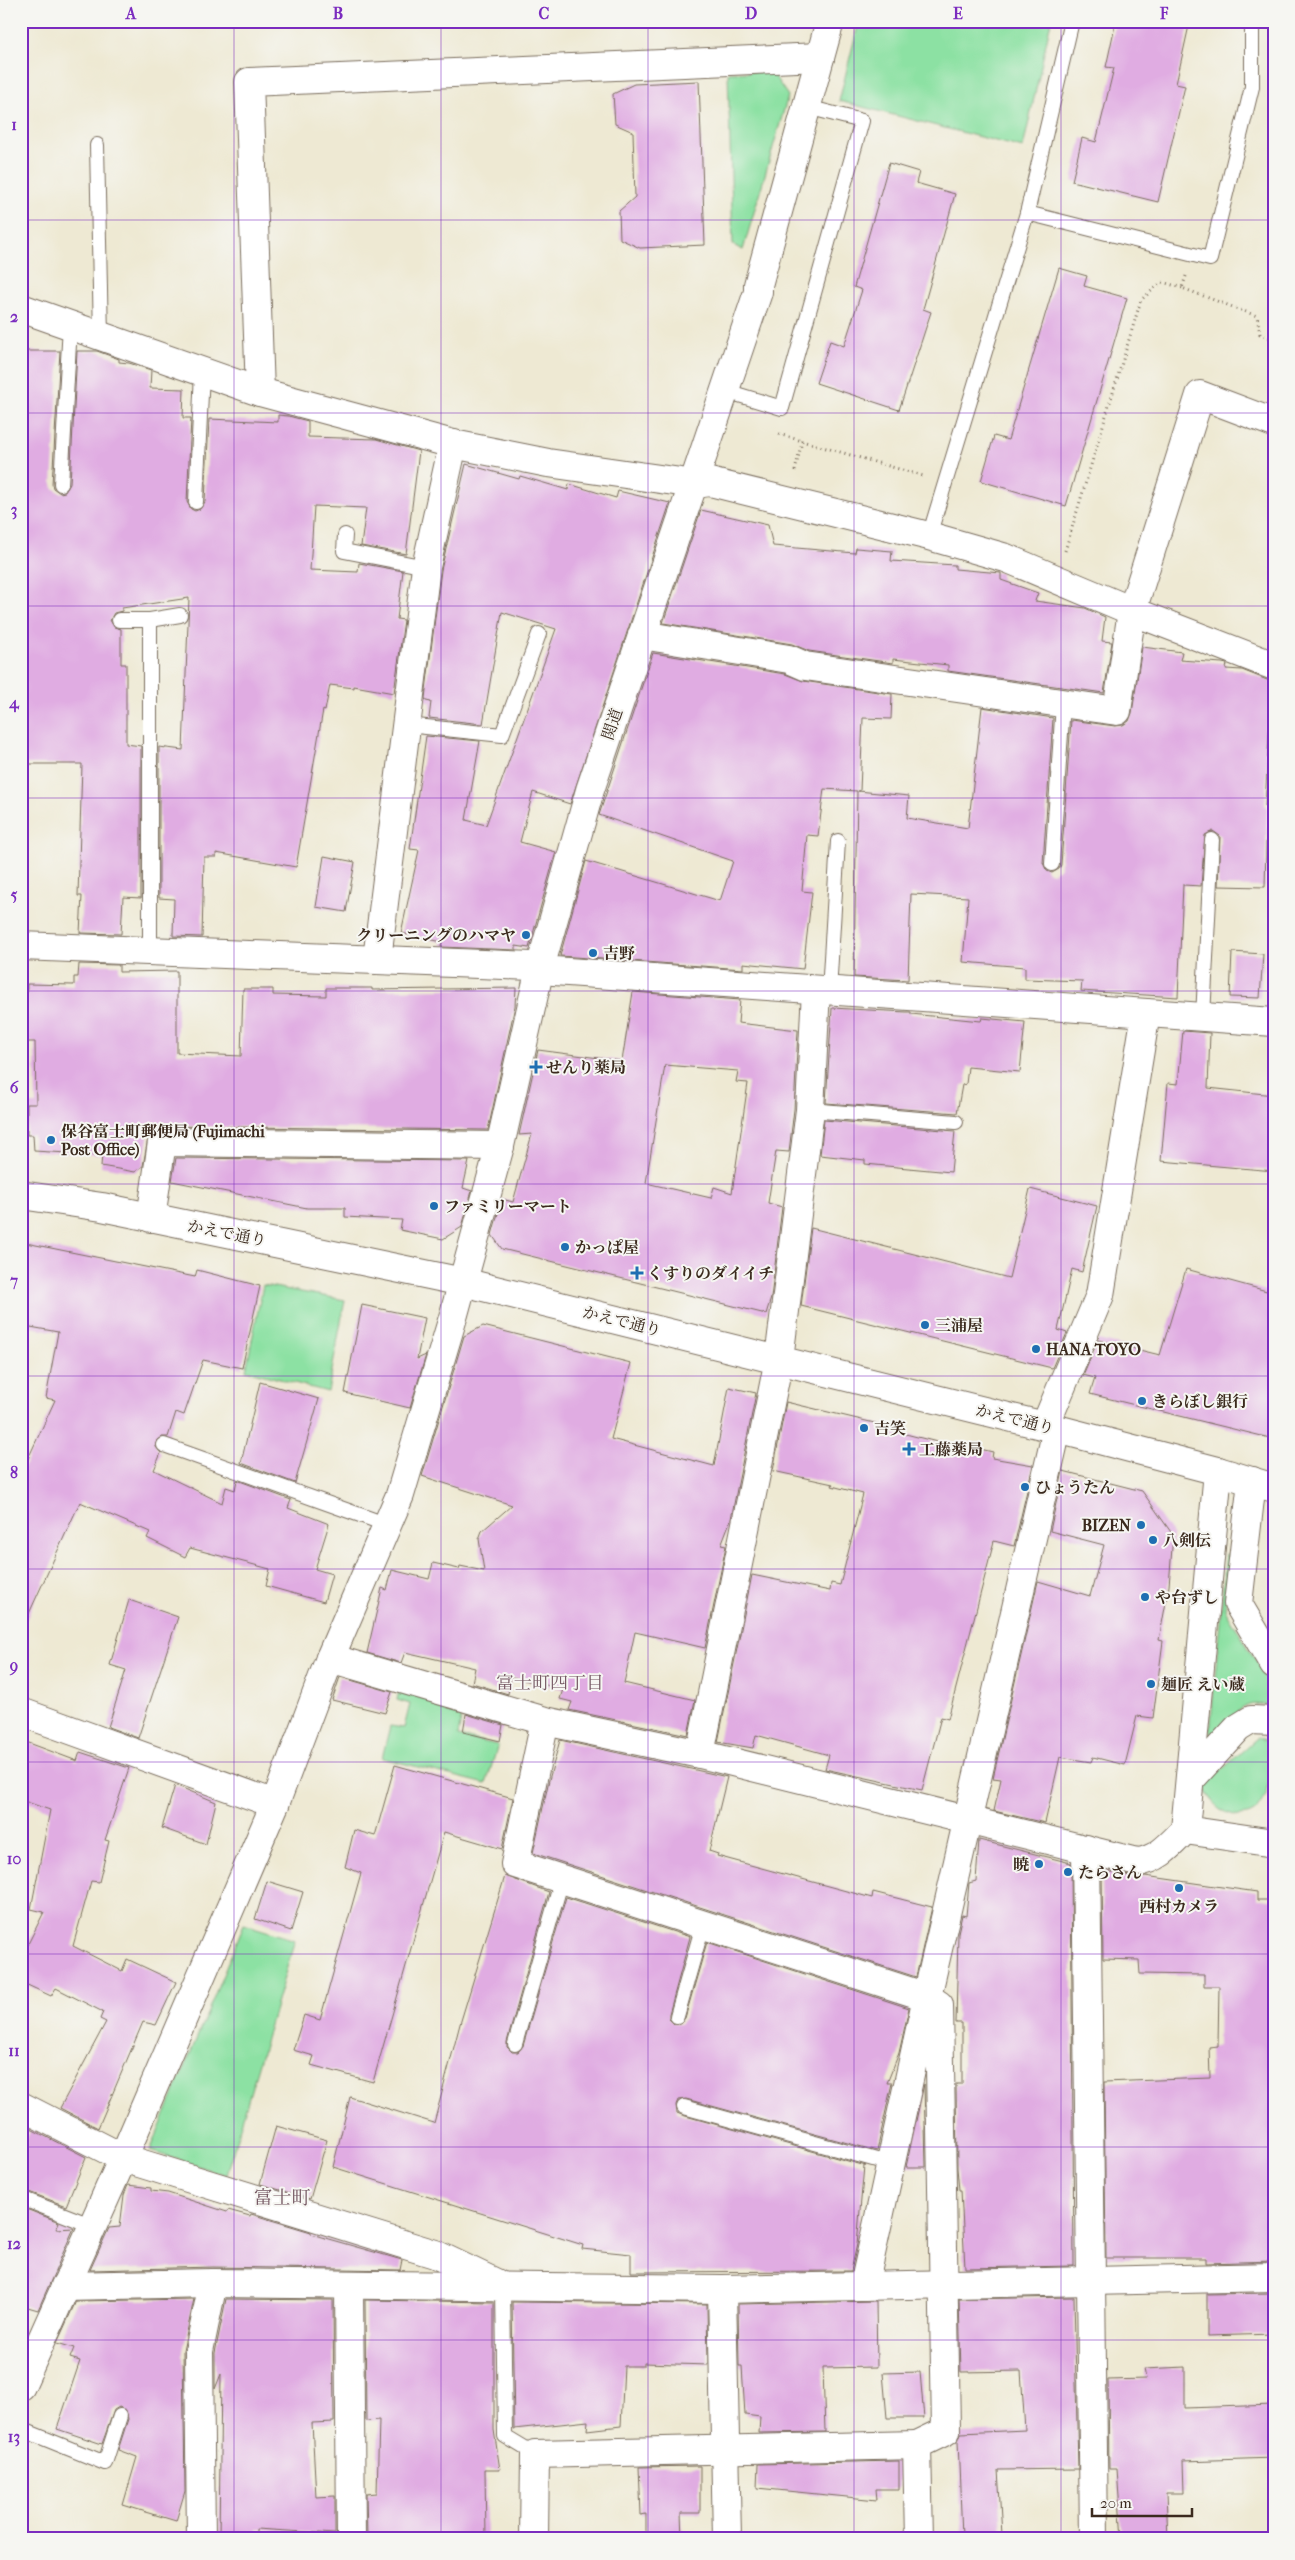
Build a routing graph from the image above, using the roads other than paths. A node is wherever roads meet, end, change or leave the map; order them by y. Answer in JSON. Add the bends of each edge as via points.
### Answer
{"nodes":[{"id":1,"x":830,"y":21,"type":"edge"},
{"id":2,"x":1072,"y":21,"type":"edge"},
{"id":3,"x":1252,"y":21,"type":"edge"},
{"id":4,"x":820,"y":57,"type":"junction"},
{"id":5,"x":807,"y":107,"type":"junction"},
{"id":6,"x":97,"y":145,"type":"dead end"},
{"id":7,"x":1027,"y":213,"type":"junction"},
{"id":8,"x":21,"y":308,"type":"edge"},
{"id":9,"x":70,"y":326,"type":"junction"},
{"id":10,"x":101,"y":337,"type":"junction"},
{"id":11,"x":202,"y":372,"type":"junction"},
{"id":12,"x":726,"y":391,"type":"junction"},
{"id":13,"x":260,"y":392,"type":"junction"},
{"id":14,"x":1274,"y":423,"type":"edge"},
{"id":15,"x":453,"y":444,"type":"junction"},
{"id":16,"x":61,"y":484,"type":"dead end"},
{"id":17,"x":695,"y":484,"type":"junction"},
{"id":18,"x":196,"y":502,"type":"dead end"},
{"id":19,"x":345,"y":535,"type":"dead end"},
{"id":20,"x":930,"y":536,"type":"junction"},
{"id":21,"x":426,"y":566,"type":"junction"},
{"id":22,"x":1132,"y":611,"type":"junction"},
{"id":23,"x":180,"y":615,"type":"dead end"},
{"id":24,"x":119,"y":620,"type":"dead end"},
{"id":25,"x":150,"y":620,"type":"junction"},
{"id":26,"x":538,"y":634,"type":"dead end"},
{"id":27,"x":642,"y":635,"type":"junction"},
{"id":28,"x":1274,"y":666,"type":"edge"},
{"id":29,"x":1064,"y":704,"type":"junction"},
{"id":30,"x":407,"y":725,"type":"junction"},
{"id":31,"x":1212,"y":840,"type":"dead end"},
{"id":32,"x":838,"y":841,"type":"dead end"},
{"id":33,"x":1052,"y":864,"type":"dead end"},
{"id":34,"x":21,"y":946,"type":"edge"},
{"id":35,"x":150,"y":950,"type":"junction"},
{"id":36,"x":377,"y":959,"type":"junction"},
{"id":37,"x":540,"y":968,"type":"junction"},
{"id":38,"x":823,"y":991,"type":"junction"},
{"id":39,"x":1146,"y":1014,"type":"junction"},
{"id":40,"x":1203,"y":1017,"type":"junction"},
{"id":41,"x":1274,"y":1022,"type":"edge"},
{"id":42,"x":810,"y":1110,"type":"junction"},
{"id":43,"x":956,"y":1122,"type":"dead end"},
{"id":44,"x":500,"y":1146,"type":"junction"},
{"id":45,"x":21,"y":1194,"type":"edge"},
{"id":46,"x":150,"y":1218,"type":"junction"},
{"id":47,"x":463,"y":1282,"type":"junction"},
{"id":48,"x":779,"y":1359,"type":"junction"},
{"id":49,"x":1051,"y":1428,"type":"junction"},
{"id":50,"x":164,"y":1445,"type":"dead end"},
{"id":51,"x":1218,"y":1471,"type":"junction"},
{"id":52,"x":1263,"y":1485,"type":"edge"},
{"id":53,"x":388,"y":1525,"type":"junction"},
{"id":54,"x":330,"y":1658,"type":"junction"},
{"id":55,"x":1274,"y":1665,"type":"edge"},
{"id":56,"x":21,"y":1712,"type":"edge"},
{"id":57,"x":545,"y":1721,"type":"junction"},
{"id":58,"x":1274,"y":1721,"type":"edge"},
{"id":59,"x":700,"y":1754,"type":"junction"},
{"id":60,"x":1191,"y":1779,"type":"junction"},
{"id":61,"x":275,"y":1804,"type":"junction"},
{"id":62,"x":968,"y":1819,"type":"junction"},
{"id":63,"x":1185,"y":1830,"type":"junction"},
{"id":64,"x":1274,"y":1843,"type":"edge"},
{"id":65,"x":1086,"y":1849,"type":"junction"},
{"id":66,"x":562,"y":1879,"type":"junction"},
{"id":67,"x":703,"y":1925,"type":"junction"},
{"id":68,"x":927,"y":1997,"type":"junction"},
{"id":69,"x":677,"y":2016,"type":"dead end"},
{"id":70,"x":515,"y":2044,"type":"dead end"},
{"id":71,"x":21,"y":2106,"type":"edge"},
{"id":72,"x":684,"y":2106,"type":"dead end"},
{"id":73,"x":123,"y":2158,"type":"junction"},
{"id":74,"x":891,"y":2164,"type":"junction"},
{"id":75,"x":21,"y":2198,"type":"edge"},
{"id":76,"x":92,"y":2226,"type":"junction"},
{"id":77,"x":1274,"y":2277,"type":"edge"},
{"id":78,"x":1092,"y":2282,"type":"junction"},
{"id":79,"x":213,"y":2283,"type":"junction"},
{"id":80,"x":349,"y":2285,"type":"junction"},
{"id":81,"x":942,"y":2285,"type":"junction"},
{"id":82,"x":66,"y":2286,"type":"junction"},
{"id":83,"x":504,"y":2286,"type":"junction"},
{"id":84,"x":864,"y":2286,"type":"junction"},
{"id":85,"x":722,"y":2289,"type":"junction"},
{"id":86,"x":21,"y":2386,"type":"edge"},
{"id":87,"x":120,"y":2416,"type":"dead end"},
{"id":88,"x":21,"y":2429,"type":"edge"},
{"id":89,"x":917,"y":2445,"type":"junction"},
{"id":90,"x":726,"y":2451,"type":"junction"},
{"id":91,"x":536,"y":2454,"type":"junction"},
{"id":92,"x":201,"y":2539,"type":"edge"},
{"id":93,"x":351,"y":2539,"type":"edge"},
{"id":94,"x":534,"y":2539,"type":"edge"},
{"id":95,"x":727,"y":2539,"type":"edge"},
{"id":96,"x":919,"y":2539,"type":"edge"},
{"id":97,"x":1094,"y":2539,"type":"edge"}],
"edges":[{"from":1,"to":4,"type":"street","name":"関道"},
{"from":2,"to":7,"type":"lane"},
{"from":3,"to":7,"type":"lane","via":[[1252,87],[1210,259]]},
{"from":4,"to":5,"type":"street","name":"関道"},
{"from":4,"to":13,"type":"street","via":[[249,82]]},
{"from":5,"to":12,"type":"street","name":"関道","via":[[758,292]]},
{"from":5,"to":12,"type":"lane","via":[[862,121],[782,408]]},
{"from":6,"to":10,"type":"lane"},
{"from":7,"to":20,"type":"lane"},
{"from":8,"to":9,"type":"street"},
{"from":9,"to":10,"type":"street"},
{"from":9,"to":16,"type":"lane"},
{"from":10,"to":11,"type":"street"},
{"from":11,"to":13,"type":"street"},
{"from":11,"to":18,"type":"lane"},
{"from":12,"to":17,"type":"street","name":"関道"},
{"from":13,"to":15,"type":"street"},
{"from":14,"to":22,"type":"street","via":[[1200,395]]},
{"from":15,"to":17,"type":"street","via":[[548,463]]},
{"from":15,"to":21,"type":"street"},
{"from":17,"to":20,"type":"street","via":[[710,482]]},
{"from":17,"to":27,"type":"street","name":"関道"},
{"from":19,"to":21,"type":"lane","via":[[344,551]]},
{"from":20,"to":22,"type":"street","via":[[1006,558]]},
{"from":21,"to":30,"type":"street"},
{"from":22,"to":28,"type":"street"},
{"from":22,"to":29,"type":"street","via":[[1117,711]]},
{"from":23,"to":25,"type":"lane"},
{"from":24,"to":25,"type":"lane"},
{"from":25,"to":35,"type":"lane"},
{"from":26,"to":30,"type":"lane","via":[[502,735]]},
{"from":27,"to":29,"type":"street","via":[[789,659],[805,666]]},
{"from":27,"to":37,"type":"street","name":"関道","via":[[590,790]]},
{"from":29,"to":33,"type":"lane"},
{"from":30,"to":36,"type":"street"},
{"from":31,"to":40,"type":"lane"},
{"from":32,"to":38,"type":"lane"},
{"from":34,"to":35,"type":"street"},
{"from":35,"to":36,"type":"street"},
{"from":36,"to":37,"type":"street"},
{"from":37,"to":38,"type":"street"},
{"from":37,"to":44,"type":"street","name":"関道"},
{"from":38,"to":39,"type":"street"},
{"from":38,"to":42,"type":"street"},
{"from":39,"to":40,"type":"street"},
{"from":39,"to":49,"type":"street","via":[[1100,1295]]},
{"from":40,"to":41,"type":"street"},
{"from":42,"to":43,"type":"lane"},
{"from":42,"to":48,"type":"street"},
{"from":44,"to":46,"type":"street","via":[[162,1142]]},
{"from":44,"to":47,"type":"street","name":"関道"},
{"from":45,"to":46,"type":"street","name":"かえで通り"},
{"from":46,"to":47,"type":"street","name":"かえで通り"},
{"from":47,"to":48,"type":"street","name":"かえで通り"},
{"from":47,"to":53,"type":"street","name":"関道","via":[[400,1496]]},
{"from":48,"to":49,"type":"street","name":"かえで通り"},
{"from":48,"to":59,"type":"street"},
{"from":49,"to":51,"type":"street","name":"かえで通り"},
{"from":49,"to":62,"type":"street"},
{"from":50,"to":53,"type":"lane"},
{"from":51,"to":52,"type":"street","name":"かえで通り"},
{"from":51,"to":60,"type":"street"},
{"from":52,"to":55,"type":"street","via":[[1238,1604]]},
{"from":53,"to":54,"type":"street","name":"関道"},
{"from":54,"to":57,"type":"street"},
{"from":54,"to":61,"type":"street","name":"関道"},
{"from":56,"to":61,"type":"street"},
{"from":57,"to":59,"type":"street"},
{"from":57,"to":66,"type":"street","via":[[515,1864]]},
{"from":58,"to":60,"type":"street","via":[[1251,1720],[1238,1728]]},
{"from":59,"to":62,"type":"street"},
{"from":60,"to":63,"type":"street"},
{"from":61,"to":73,"type":"street","name":"関道"},
{"from":62,"to":65,"type":"street"},
{"from":62,"to":68,"type":"street"},
{"from":63,"to":64,"type":"street"},
{"from":63,"to":65,"type":"street","via":[[1148,1861],[1138,1862]]},
{"from":65,"to":78,"type":"street"},
{"from":66,"to":67,"type":"street"},
{"from":66,"to":70,"type":"lane"},
{"from":67,"to":68,"type":"street"},
{"from":67,"to":69,"type":"lane"},
{"from":68,"to":74,"type":"street"},
{"from":68,"to":81,"type":"street","via":[[939,2005]]},
{"from":71,"to":73,"type":"street"},
{"from":72,"to":74,"type":"lane"},
{"from":73,"to":76,"type":"street","name":"関道"},
{"from":73,"to":83,"type":"street","via":[[435,2254]]},
{"from":74,"to":84,"type":"street"},
{"from":75,"to":76,"type":"lane"},
{"from":76,"to":82,"type":"street","name":"関道"},
{"from":77,"to":78,"type":"street"},
{"from":78,"to":81,"type":"street"},
{"from":78,"to":97,"type":"street"},
{"from":79,"to":80,"type":"street"},
{"from":79,"to":82,"type":"street"},
{"from":79,"to":92,"type":"street","via":[[199,2350]]},
{"from":80,"to":83,"type":"street"},
{"from":80,"to":93,"type":"street"},
{"from":81,"to":84,"type":"street"},
{"from":81,"to":89,"type":"street","via":[[946,2431]]},
{"from":82,"to":86,"type":"street","name":"関道"},
{"from":83,"to":85,"type":"street"},
{"from":83,"to":91,"type":"lane","via":[[505,2436]]},
{"from":84,"to":85,"type":"street"},
{"from":85,"to":90,"type":"street"},
{"from":87,"to":88,"type":"lane","via":[[106,2463]]},
{"from":89,"to":90,"type":"street"},
{"from":89,"to":96,"type":"street"},
{"from":90,"to":91,"type":"street"},
{"from":90,"to":95,"type":"street"},
{"from":91,"to":94,"type":"street"}]}
